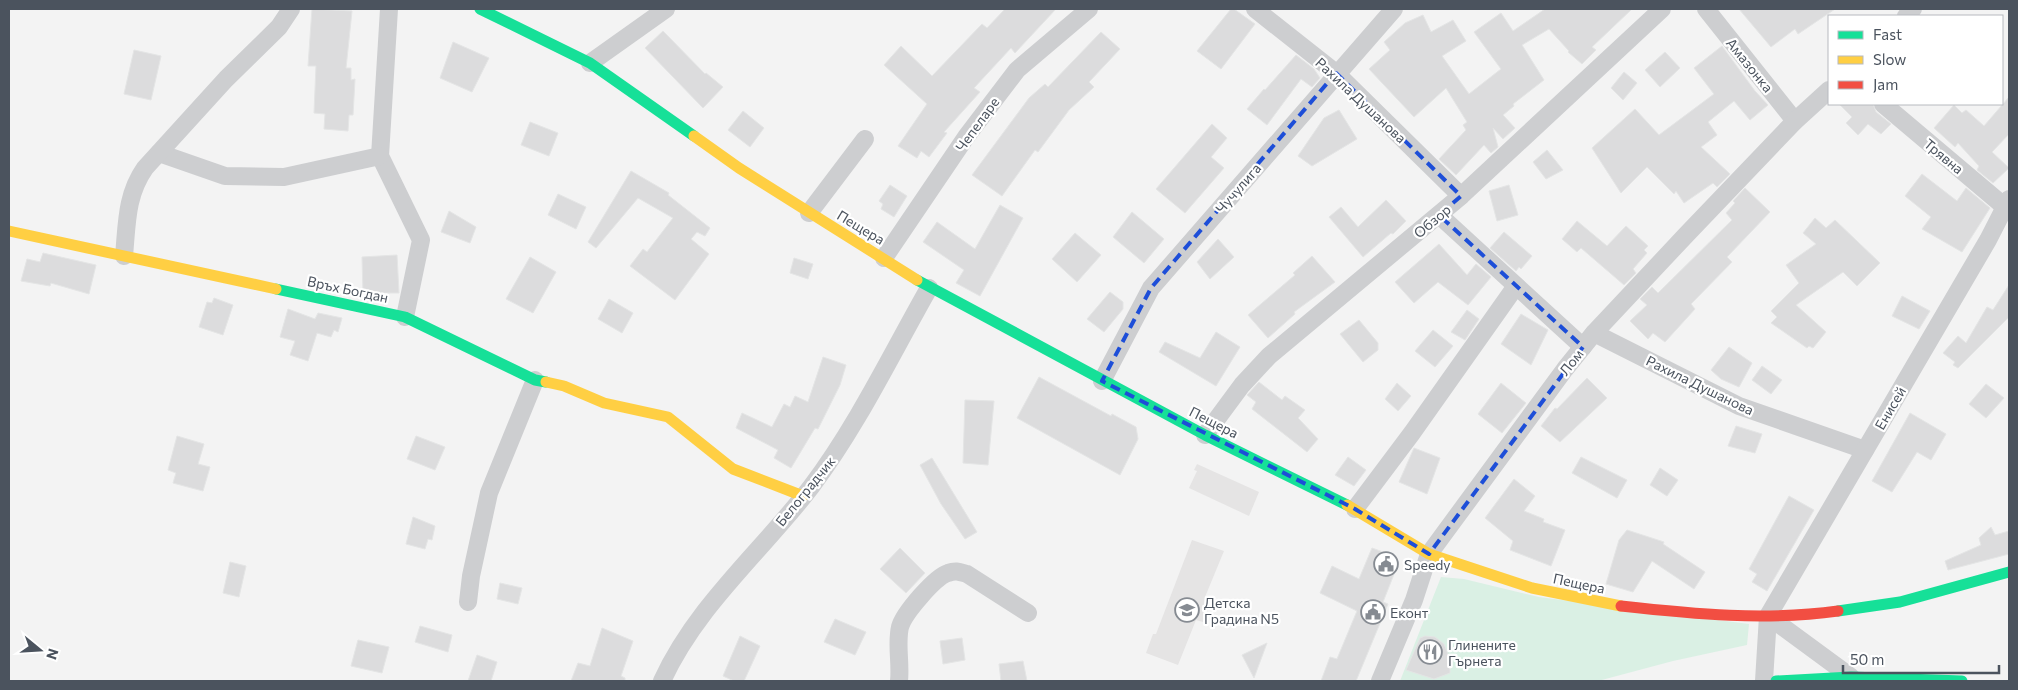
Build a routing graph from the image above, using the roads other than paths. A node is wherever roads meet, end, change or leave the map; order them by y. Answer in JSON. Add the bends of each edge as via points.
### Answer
{"nodes":[{"id":1,"x":291,"y":9,"type":"edge"},
{"id":2,"x":389,"y":9,"type":"edge"},
{"id":3,"x":480,"y":9,"type":"edge"},
{"id":4,"x":666,"y":9,"type":"edge"},
{"id":5,"x":1089,"y":9,"type":"edge"},
{"id":6,"x":1255,"y":9,"type":"edge"},
{"id":7,"x":1394,"y":9,"type":"edge"},
{"id":8,"x":1662,"y":9,"type":"edge"},
{"id":9,"x":1706,"y":9,"type":"edge"},
{"id":10,"x":590,"y":63,"type":"junction"},
{"id":11,"x":1336,"y":74,"type":"junction"},
{"id":12,"x":1828,"y":91,"type":"edge"},
{"id":13,"x":1884,"y":105,"type":"edge"},
{"id":14,"x":1795,"y":122,"type":"junction"},
{"id":15,"x":865,"y":139,"type":"dead end"},
{"id":16,"x":159,"y":153,"type":"junction"},
{"id":17,"x":380,"y":156,"type":"junction"},
{"id":18,"x":1461,"y":196,"type":"junction"},
{"id":19,"x":2007,"y":203,"type":"edge"},
{"id":20,"x":809,"y":213,"type":"junction"},
{"id":21,"x":1440,"y":215,"type":"junction"},
{"id":22,"x":9,"y":231,"type":"edge"},
{"id":23,"x":124,"y":256,"type":"junction"},
{"id":24,"x":884,"y":258,"type":"junction"},
{"id":25,"x":1516,"y":286,"type":"junction"},
{"id":26,"x":929,"y":288,"type":"junction"},
{"id":27,"x":405,"y":317,"type":"junction"},
{"id":28,"x":1594,"y":333,"type":"junction"},
{"id":29,"x":1583,"y":347,"type":"junction"},
{"id":30,"x":535,"y":380,"type":"junction"},
{"id":31,"x":1102,"y":381,"type":"junction"},
{"id":32,"x":1205,"y":435,"type":"junction"},
{"id":33,"x":1865,"y":450,"type":"junction"},
{"id":34,"x":803,"y":496,"type":"junction"},
{"id":35,"x":1355,"y":509,"type":"junction"},
{"id":36,"x":1428,"y":554,"type":"junction"},
{"id":37,"x":2009,"y":572,"type":"edge"},
{"id":38,"x":468,"y":602,"type":"dead end"},
{"id":39,"x":1028,"y":613,"type":"dead end"},
{"id":40,"x":1768,"y":616,"type":"junction"},
{"id":41,"x":1851,"y":677,"type":"junction"},
{"id":42,"x":662,"y":681,"type":"edge"},
{"id":43,"x":898,"y":681,"type":"edge"},
{"id":44,"x":1380,"y":681,"type":"edge"},
{"id":45,"x":1764,"y":681,"type":"edge"},
{"id":46,"x":1776,"y":681,"type":"edge"},
{"id":47,"x":1959,"y":681,"type":"edge"}],
"edges":[{"from":1,"to":16,"type":"street","via":[[279,27],[226,79]]},
{"from":2,"to":17,"type":"street"},
{"from":3,"to":10,"type":"street","name":"Пещера"},
{"from":4,"to":10,"type":"street"},
{"from":5,"to":24,"type":"street","name":"Чепеларе","via":[[1017,70],[966,137]]},
{"from":6,"to":11,"type":"street","name":"Рахила Душанова"},
{"from":7,"to":11,"type":"street","name":"Чучулига"},
{"from":8,"to":18,"type":"street","name":"Обзор"},
{"from":9,"to":14,"type":"street","name":"Амазонка"},
{"from":10,"to":20,"type":"street","name":"Пещера"},
{"from":11,"to":18,"type":"street","name":"Рахила Душанова"},
{"from":11,"to":31,"type":"street","name":"Чучулига","via":[[1151,288]]},
{"from":12,"to":14,"type":"street","name":"Лом"},
{"from":13,"to":19,"type":"street","name":"Трявна"},
{"from":14,"to":28,"type":"street","name":"Лом"},
{"from":15,"to":20,"type":"street"},
{"from":16,"to":17,"type":"street","via":[[225,176],[284,177]]},
{"from":16,"to":23,"type":"street","via":[[135,182],[129,204]]},
{"from":17,"to":27,"type":"street","via":[[421,240]]},
{"from":18,"to":21,"type":"street","name":"Обзор"},
{"from":19,"to":33,"type":"street","name":"Енисей"},
{"from":20,"to":24,"type":"street","name":"Пещера"},
{"from":21,"to":25,"type":"street"},
{"from":21,"to":32,"type":"street","name":"Обзор","via":[[1269,356],[1236,392]]},
{"from":22,"to":23,"type":"street","name":"Връх Богдан"},
{"from":23,"to":27,"type":"street","name":"Връх Богдан"},
{"from":24,"to":26,"type":"street","name":"Пещера"},
{"from":25,"to":29,"type":"street"},
{"from":25,"to":35,"type":"street"},
{"from":26,"to":31,"type":"street","name":"Пещера"},
{"from":26,"to":34,"type":"street","name":"Белоградчик","via":[[853,425]]},
{"from":27,"to":30,"type":"street","name":"Връх Богдан"},
{"from":28,"to":29,"type":"street","name":"Лом"},
{"from":28,"to":33,"type":"street","name":"Рахила Душанова","via":[[1739,406]]},
{"from":29,"to":36,"type":"street","name":"Лом","via":[[1525,420]]},
{"from":30,"to":34,"type":"street","name":"Връх Богдан","via":[[564,386],[604,403],[668,417],[733,469]]},
{"from":30,"to":38,"type":"street","via":[[489,493]]},
{"from":31,"to":32,"type":"street","name":"Пещера"},
{"from":32,"to":35,"type":"street","name":"Пещера"},
{"from":33,"to":40,"type":"street","name":"Енисей"},
{"from":34,"to":42,"type":"street","name":"Белоградчик","via":[[696,622]]},
{"from":35,"to":36,"type":"street","name":"Пещера"},
{"from":36,"to":40,"type":"street","name":"Пещера","via":[[1532,588],[1619,606],[1685,613]]},
{"from":36,"to":44,"type":"street","name":"Лом","via":[[1414,600]]},
{"from":37,"to":40,"type":"street","name":"Пещера","via":[[1900,602],[1808,615]]},
{"from":39,"to":43,"type":"street","via":[[967,574],[946,573],[902,620]]},
{"from":40,"to":41,"type":"street"},
{"from":40,"to":45,"type":"street"},
{"from":41,"to":46,"type":"street"},
{"from":41,"to":47,"type":"street"}]}
